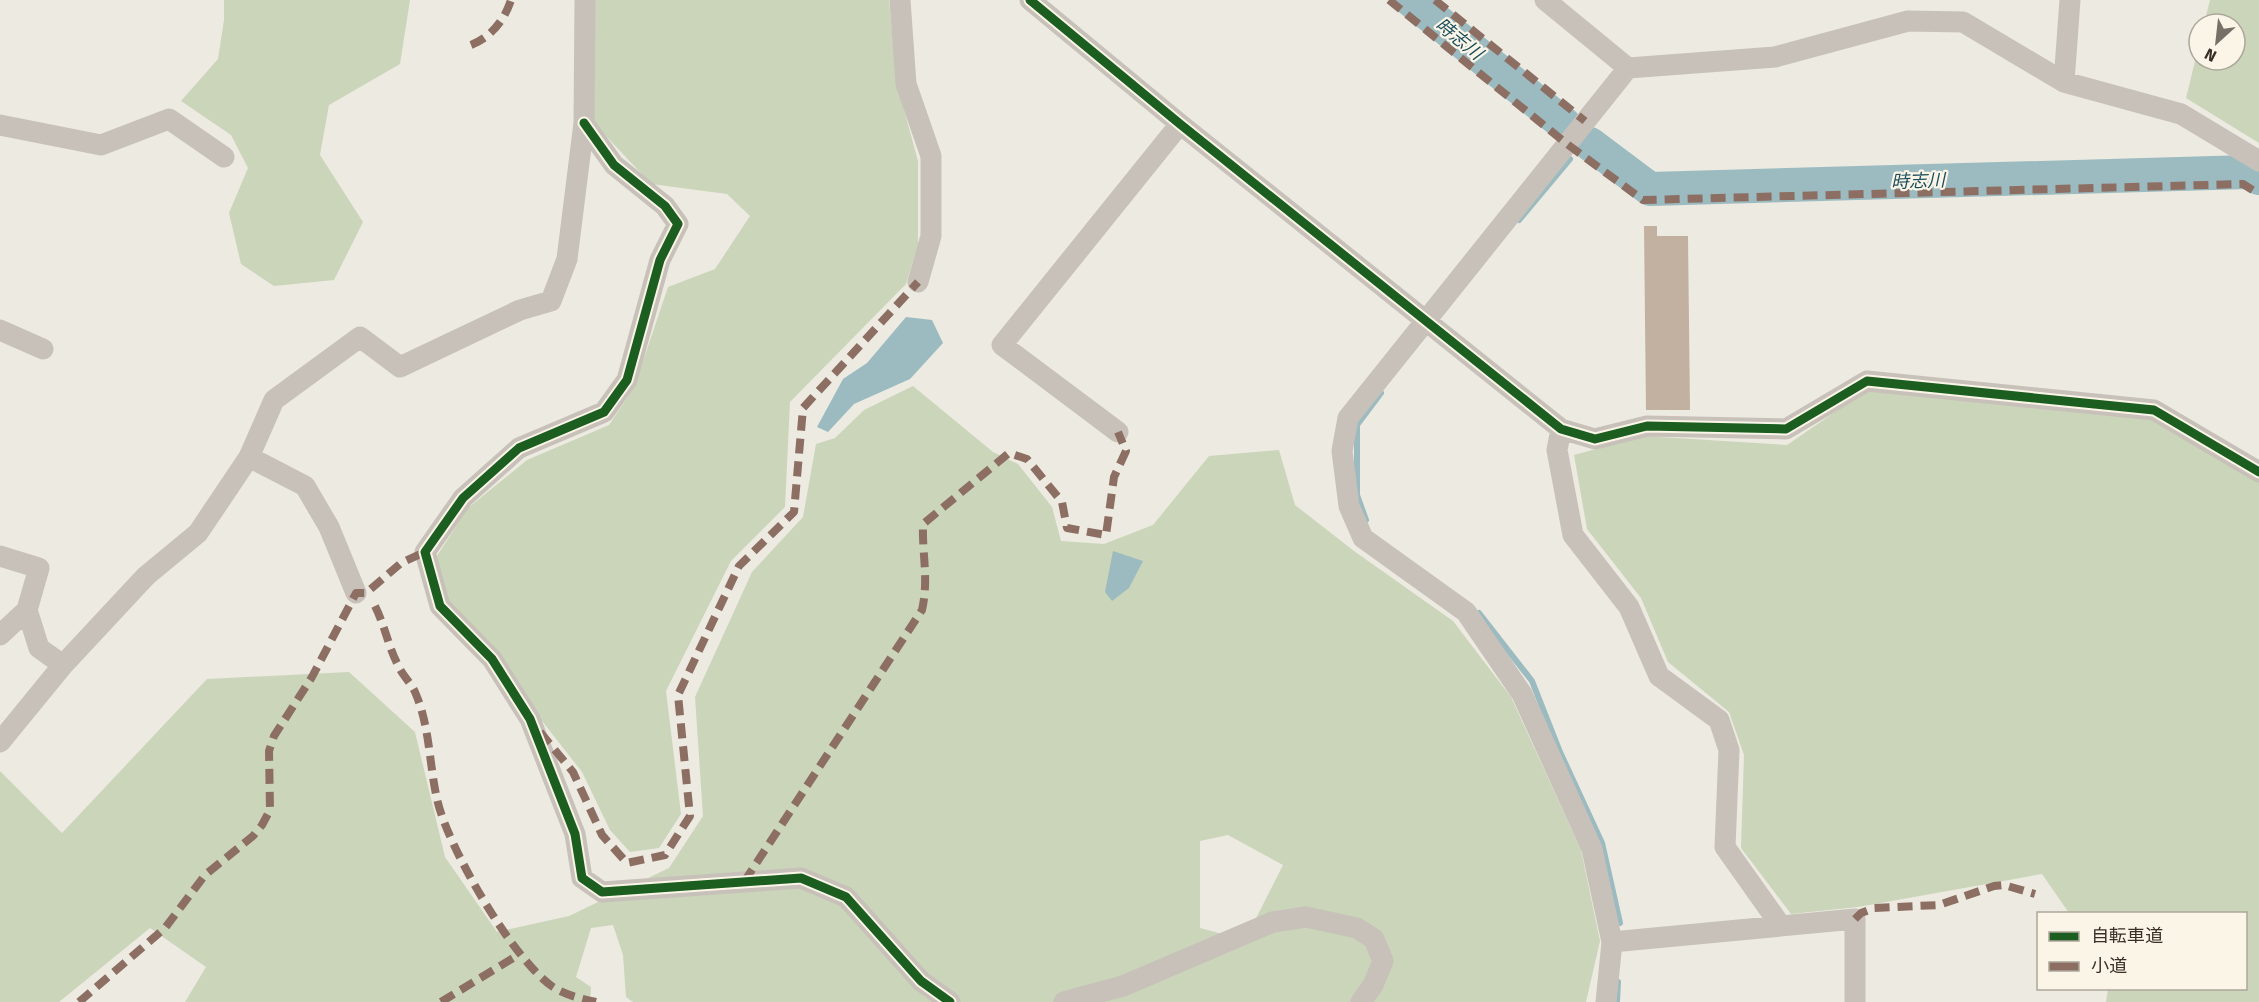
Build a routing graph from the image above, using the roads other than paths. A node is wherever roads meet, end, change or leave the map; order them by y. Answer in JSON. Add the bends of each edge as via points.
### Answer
{"nodes":[{"id":1,"x":585,"y":0,"type":"edge"},
{"id":2,"x":900,"y":0,"type":"edge"},
{"id":3,"x":1030,"y":0,"type":"edge"},
{"id":4,"x":1545,"y":0,"type":"edge"},
{"id":5,"x":2070,"y":0,"type":"edge"},
{"id":6,"x":1628,"y":68,"type":"junction"},
{"id":7,"x":2064,"y":82,"type":"junction"},
{"id":8,"x":584,"y":123,"type":"junction"},
{"id":9,"x":1180,"y":124,"type":"junction"},
{"id":10,"x":0,"y":125,"type":"edge"},
{"id":11,"x":224,"y":157,"type":"dead end"},
{"id":12,"x":2259,"y":161,"type":"edge"},
{"id":13,"x":918,"y":282,"type":"dead end"},
{"id":14,"x":1426,"y":320,"type":"junction"},
{"id":15,"x":0,"y":330,"type":"edge"},
{"id":16,"x":43,"y":349,"type":"dead end"},
{"id":17,"x":1562,"y":429,"type":"junction"},
{"id":18,"x":1118,"y":432,"type":"dead end"},
{"id":19,"x":249,"y":457,"type":"junction"},
{"id":20,"x":2259,"y":472,"type":"edge"},
{"id":21,"x":0,"y":556,"type":"edge"},
{"id":22,"x":356,"y":593,"type":"dead end"},
{"id":23,"x":27,"y":610,"type":"junction"},
{"id":24,"x":0,"y":635,"type":"edge"},
{"id":25,"x":63,"y":665,"type":"junction"},
{"id":26,"x":0,"y":742,"type":"edge"},
{"id":27,"x":1781,"y":926,"type":"junction"},
{"id":28,"x":1611,"y":942,"type":"junction"},
{"id":29,"x":950,"y":1002,"type":"edge"},
{"id":30,"x":1064,"y":1002,"type":"edge"},
{"id":31,"x":1361,"y":1002,"type":"edge"},
{"id":32,"x":1606,"y":1002,"type":"edge"},
{"id":33,"x":1855,"y":1002,"type":"edge"}],
"edges":[{"from":1,"to":8,"type":"street"},
{"from":2,"to":13,"type":"street","via":[[906,84],[931,156],[931,236]]},
{"from":3,"to":9,"type":"street"},
{"from":4,"to":6,"type":"street"},
{"from":5,"to":7,"type":"street"},
{"from":6,"to":7,"type":"street","via":[[1775,57],[1908,21],[1963,22]]},
{"from":6,"to":14,"type":"street"},
{"from":7,"to":12,"type":"street","via":[[2181,114]]},
{"from":8,"to":19,"type":"street","via":[[567,259],[551,301],[520,310],[400,367],[360,338],[274,400]]},
{"from":8,"to":29,"type":"street","via":[[614,165],[665,206],[678,225],[660,260],[627,380],[604,412],[519,448],[463,498],[425,552],[440,606],[492,659],[530,719],[575,834],[582,878],[602,892],[801,878],[846,897],[921,981]]},
{"from":9,"to":14,"type":"street"},
{"from":9,"to":18,"type":"street","via":[[1002,345]]},
{"from":10,"to":11,"type":"street","via":[[101,145],[169,118]]},
{"from":14,"to":17,"type":"street"},
{"from":14,"to":28,"type":"street","via":[[1348,418],[1342,452],[1349,506],[1363,538],[1466,612],[1522,694],[1592,849]]},
{"from":15,"to":16,"type":"street"},
{"from":17,"to":20,"type":"street","via":[[1595,439],[1647,426],[1786,429],[1867,381],[2154,410]]},
{"from":17,"to":27,"type":"street","via":[[1557,450],[1573,535],[1629,608],[1659,676],[1719,720],[1729,750],[1725,847]]},
{"from":19,"to":22,"type":"street","via":[[305,486],[329,527]]},
{"from":19,"to":25,"type":"street","via":[[198,533],[146,576]]},
{"from":21,"to":23,"type":"street","via":[[39,568]]},
{"from":23,"to":24,"type":"street"},
{"from":23,"to":25,"type":"street","via":[[39,648]]},
{"from":25,"to":26,"type":"street"},
{"from":27,"to":28,"type":"street"},
{"from":27,"to":33,"type":"street","via":[[1855,920]]},
{"from":28,"to":32,"type":"street"},
{"from":30,"to":31,"type":"street","via":[[1123,986],[1273,921],[1306,917],[1357,928],[1374,939],[1383,961]]}]}
